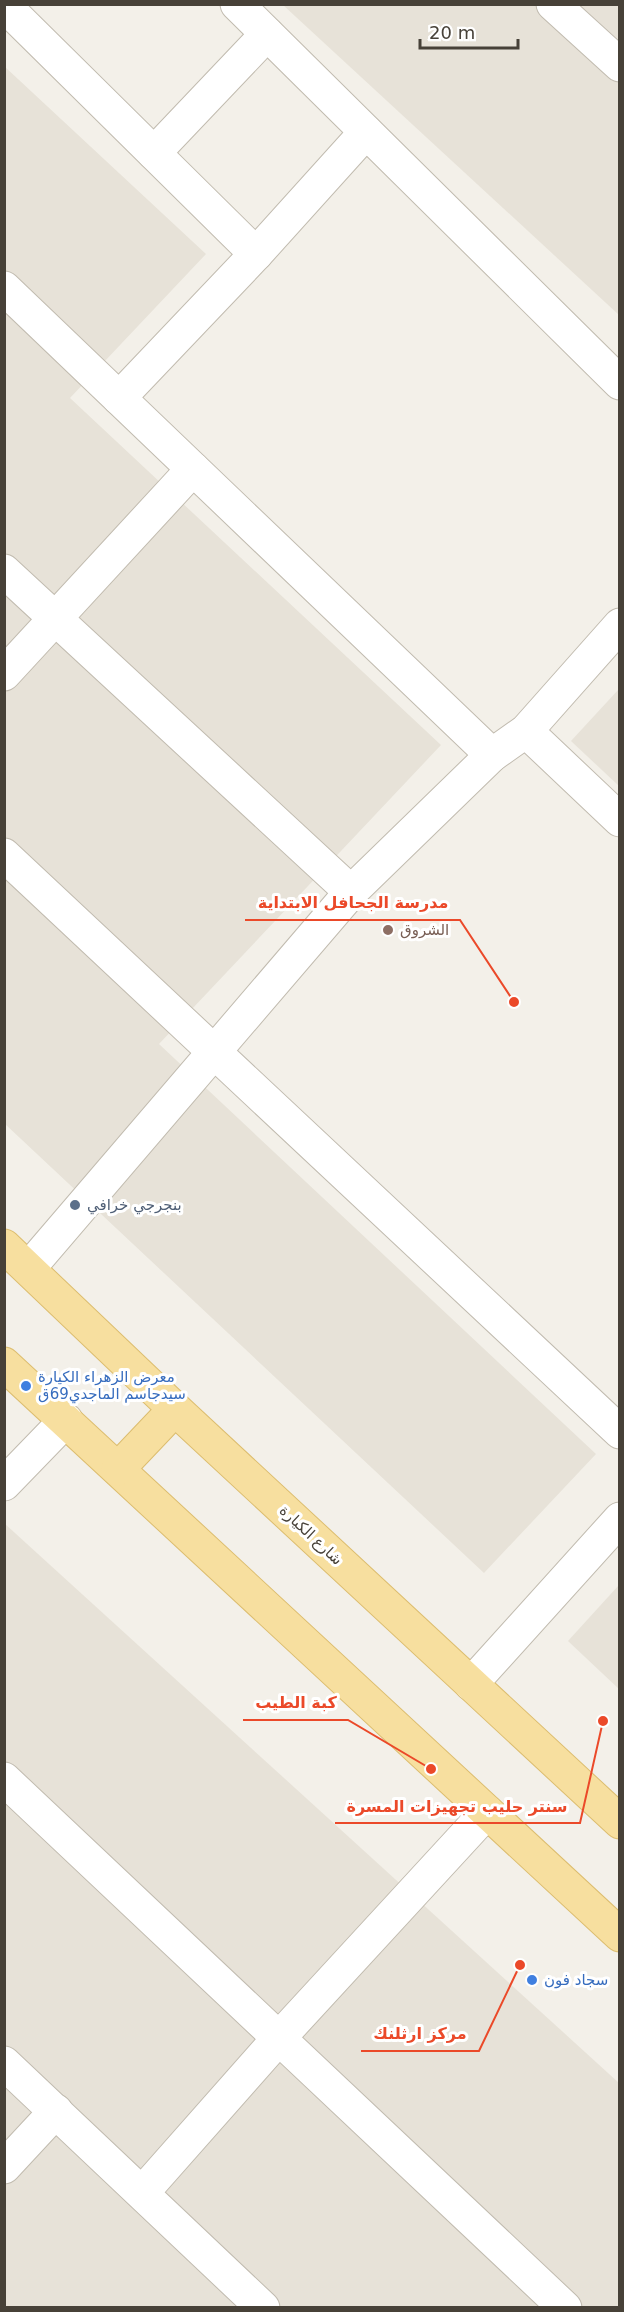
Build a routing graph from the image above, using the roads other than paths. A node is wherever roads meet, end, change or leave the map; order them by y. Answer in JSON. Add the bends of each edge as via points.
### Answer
{"nodes":[{"id":1,"x":237,"y":4,"type":"edge"},
{"id":2,"x":553,"y":4,"type":"edge"},
{"id":3,"x":4,"y":5,"type":"edge"},
{"id":4,"x":267,"y":34,"type":"junction"},
{"id":5,"x":620,"y":65,"type":"edge"},
{"id":6,"x":366,"y":132,"type":"junction"},
{"id":7,"x":154,"y":153,"type":"junction"},
{"id":8,"x":256,"y":254,"type":"junction"},
{"id":9,"x":4,"y":288,"type":"edge"},
{"id":10,"x":620,"y":383,"type":"edge"},
{"id":11,"x":119,"y":398,"type":"junction"},
{"id":12,"x":193,"y":469,"type":"junction"},
{"id":13,"x":4,"y":572,"type":"edge"},
{"id":14,"x":56,"y":619,"type":"junction"},
{"id":15,"x":620,"y":625,"type":"edge"},
{"id":16,"x":4,"y":674,"type":"edge"},
{"id":17,"x":526,"y":731,"type":"junction"},
{"id":18,"x":492,"y":755,"type":"junction"},
{"id":19,"x":620,"y":820,"type":"edge"},
{"id":20,"x":4,"y":855,"type":"edge"},
{"id":21,"x":351,"y":892,"type":"junction"},
{"id":22,"x":214,"y":1052,"type":"junction"},
{"id":23,"x":4,"y":1246,"type":"edge"},
{"id":24,"x":29,"y":1268,"type":"junction"},
{"id":25,"x":4,"y":1364,"type":"edge"},
{"id":26,"x":175,"y":1409,"type":"junction"},
{"id":27,"x":66,"y":1420,"type":"junction"},
{"id":28,"x":620,"y":1432,"type":"edge"},
{"id":29,"x":118,"y":1469,"type":"junction"},
{"id":30,"x":4,"y":1484,"type":"edge"},
{"id":31,"x":620,"y":1519,"type":"edge"},
{"id":32,"x":471,"y":1684,"type":"junction"},
{"id":33,"x":4,"y":1779,"type":"edge"},
{"id":34,"x":487,"y":1812,"type":"junction"},
{"id":35,"x":620,"y":1822,"type":"edge"},
{"id":36,"x":620,"y":1935,"type":"edge"},
{"id":37,"x":279,"y":2038,"type":"junction"},
{"id":38,"x":4,"y":2063,"type":"edge"},
{"id":39,"x":56,"y":2111,"type":"junction"},
{"id":40,"x":4,"y":2167,"type":"edge"},
{"id":41,"x":142,"y":2193,"type":"junction"},
{"id":42,"x":263,"y":2307,"type":"edge"},
{"id":43,"x":565,"y":2307,"type":"edge"}],
"edges":[{"from":1,"to":4,"type":"street"},
{"from":2,"to":5,"type":"street"},
{"from":3,"to":7,"type":"street"},
{"from":4,"to":6,"type":"street"},
{"from":4,"to":7,"type":"street"},
{"from":6,"to":8,"type":"street"},
{"from":6,"to":10,"type":"street"},
{"from":7,"to":8,"type":"street"},
{"from":8,"to":11,"type":"street"},
{"from":9,"to":11,"type":"street"},
{"from":11,"to":12,"type":"street"},
{"from":12,"to":14,"type":"street"},
{"from":12,"to":18,"type":"street"},
{"from":13,"to":14,"type":"street"},
{"from":14,"to":16,"type":"street"},
{"from":14,"to":21,"type":"street"},
{"from":15,"to":17,"type":"street"},
{"from":17,"to":18,"type":"street"},
{"from":17,"to":19,"type":"street"},
{"from":18,"to":21,"type":"street"},
{"from":20,"to":22,"type":"street"},
{"from":21,"to":22,"type":"street"},
{"from":22,"to":24,"type":"street"},
{"from":22,"to":28,"type":"street"},
{"from":23,"to":24,"type":"main road","name":"شارع الكيارة"},
{"from":24,"to":26,"type":"main road","name":"شارع الكيارة"},
{"from":25,"to":27,"type":"main road"},
{"from":26,"to":29,"type":"main road"},
{"from":26,"to":32,"type":"main road","name":"شارع الكيارة"},
{"from":27,"to":29,"type":"main road"},
{"from":27,"to":30,"type":"street"},
{"from":29,"to":34,"type":"main road"},
{"from":31,"to":32,"type":"street"},
{"from":32,"to":35,"type":"main road","name":"شارع الكيارة"},
{"from":33,"to":37,"type":"street"},
{"from":34,"to":36,"type":"main road"},
{"from":34,"to":37,"type":"street"},
{"from":37,"to":41,"type":"street"},
{"from":37,"to":43,"type":"street"},
{"from":38,"to":39,"type":"street"},
{"from":39,"to":40,"type":"street"},
{"from":39,"to":41,"type":"street"},
{"from":41,"to":42,"type":"street"}]}
